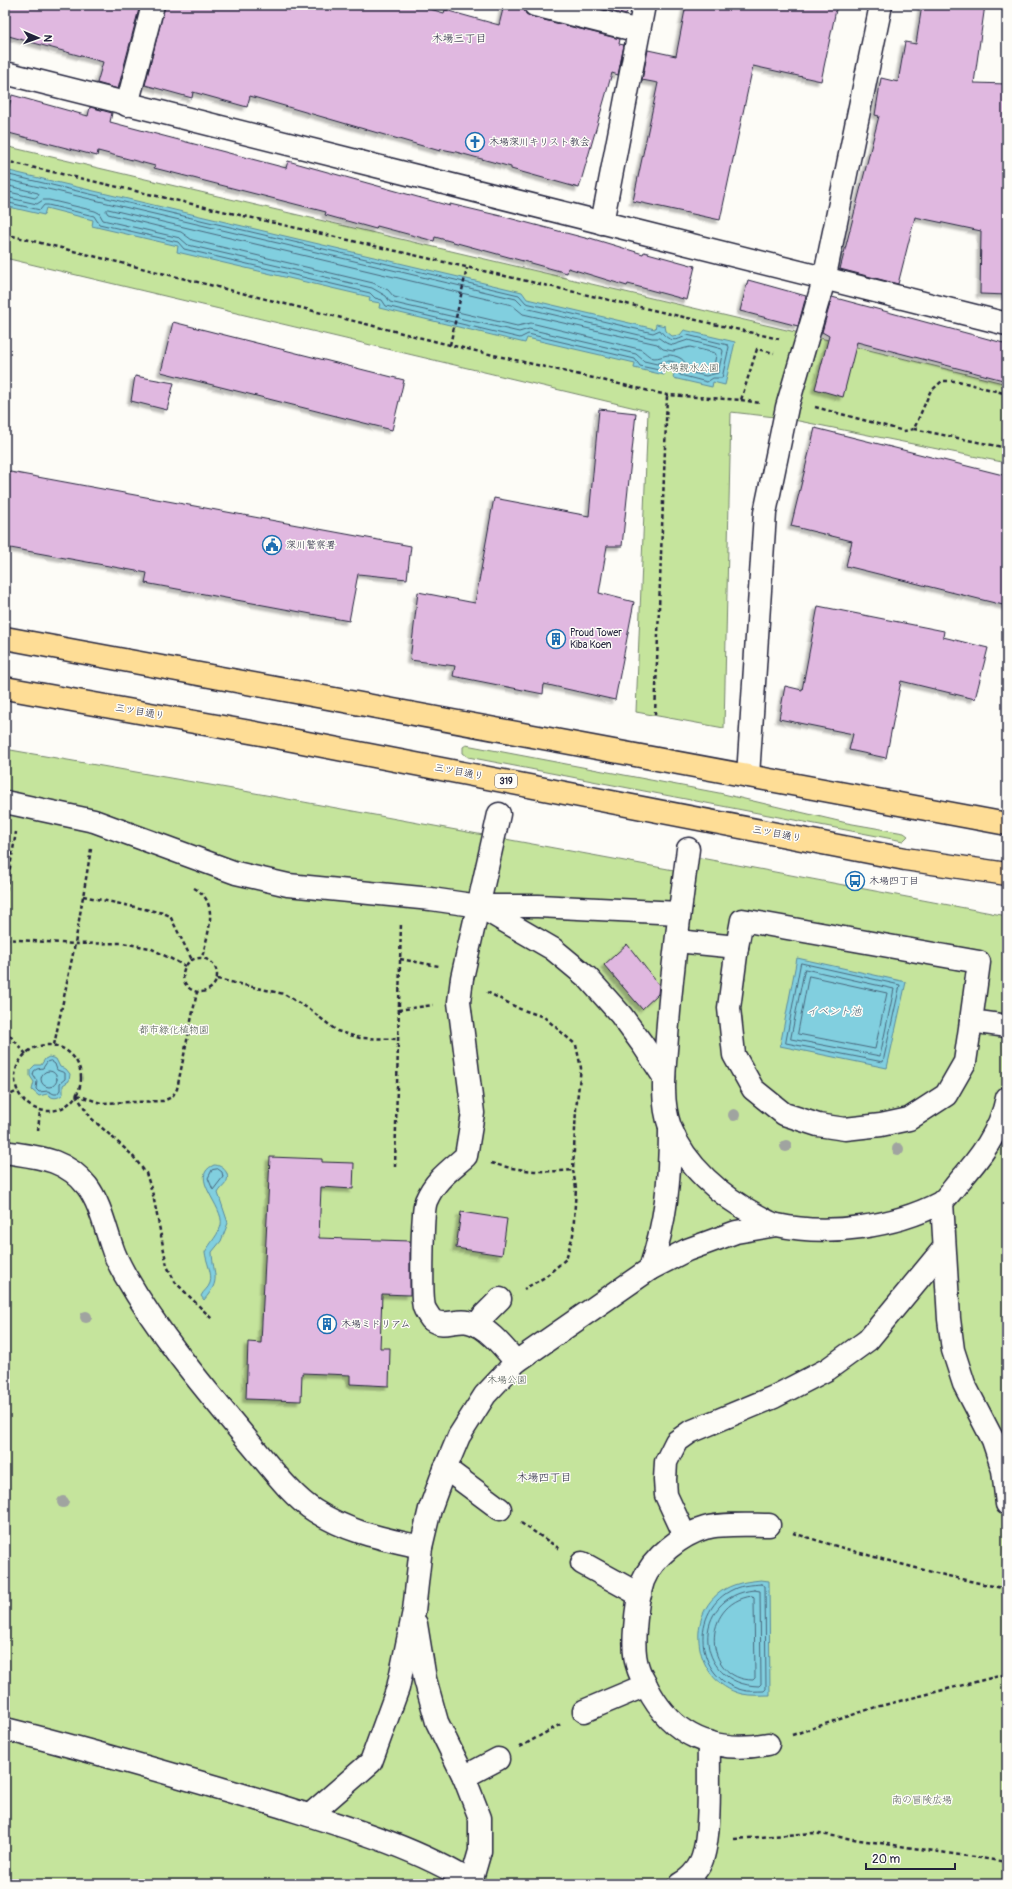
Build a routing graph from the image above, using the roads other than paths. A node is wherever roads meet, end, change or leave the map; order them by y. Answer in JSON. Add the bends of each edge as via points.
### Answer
{"nodes":[{"id":1,"x":153,"y":5,"type":"edge"},
{"id":2,"x":535,"y":5,"type":"edge"},
{"id":3,"x":644,"y":5,"type":"edge"},
{"id":4,"x":881,"y":5,"type":"edge"},
{"id":5,"x":640,"y":31,"type":"junction"},
{"id":6,"x":5,"y":73,"type":"edge"},
{"id":7,"x":127,"y":105,"type":"junction"},
{"id":8,"x":602,"y":223,"type":"junction"},
{"id":9,"x":824,"y":280,"type":"junction"},
{"id":10,"x":1007,"y":324,"type":"edge"},
{"id":11,"x":5,"y":638,"type":"edge"},
{"id":12,"x":5,"y":688,"type":"edge"},
{"id":13,"x":748,"y":776,"type":"junction"},
{"id":14,"x":5,"y":802,"type":"edge"},
{"id":15,"x":499,"y":814,"type":"dead end"},
{"id":16,"x":1007,"y":824,"type":"edge"},
{"id":17,"x":688,"y":849,"type":"dead end"},
{"id":18,"x":1007,"y":874,"type":"edge"},
{"id":19,"x":479,"y":906,"type":"junction"},
{"id":20,"x":679,"y":913,"type":"junction"},
{"id":21,"x":676,"y":941,"type":"junction"},
{"id":22,"x":737,"y":947,"type":"junction"},
{"id":23,"x":971,"y":1021,"type":"junction"},
{"id":24,"x":1007,"y":1026,"type":"edge"},
{"id":25,"x":664,"y":1077,"type":"junction"},
{"id":26,"x":1007,"y":1098,"type":"edge"},
{"id":27,"x":670,"y":1126,"type":"junction"},
{"id":28,"x":5,"y":1152,"type":"edge"},
{"id":29,"x":942,"y":1202,"type":"junction"},
{"id":30,"x":776,"y":1225,"type":"junction"},
{"id":31,"x":944,"y":1248,"type":"junction"},
{"id":32,"x":650,"y":1269,"type":"junction"},
{"id":33,"x":500,"y":1299,"type":"road end"},
{"id":34,"x":477,"y":1325,"type":"junction"},
{"id":35,"x":516,"y":1362,"type":"junction"},
{"id":36,"x":445,"y":1468,"type":"junction"},
{"id":37,"x":1007,"y":1504,"type":"edge"},
{"id":38,"x":500,"y":1509,"type":"road end"},
{"id":39,"x":769,"y":1525,"type":"road end"},
{"id":40,"x":685,"y":1536,"type":"junction"},
{"id":41,"x":421,"y":1547,"type":"junction"},
{"id":42,"x":582,"y":1564,"type":"road end"},
{"id":43,"x":640,"y":1595,"type":"junction"},
{"id":44,"x":414,"y":1610,"type":"junction"},
{"id":45,"x":646,"y":1685,"type":"junction"},
{"id":46,"x":584,"y":1710,"type":"road end"},
{"id":47,"x":5,"y":1729,"type":"edge"},
{"id":48,"x":709,"y":1742,"type":"junction"},
{"id":49,"x":768,"y":1744,"type":"road end"},
{"id":50,"x":498,"y":1759,"type":"road end"},
{"id":51,"x":464,"y":1777,"type":"junction"},
{"id":52,"x":310,"y":1815,"type":"junction"},
{"id":53,"x":473,"y":1883,"type":"edge"},
{"id":54,"x":680,"y":1884,"type":"edge"}],
"edges":[{"from":1,"to":7,"type":"street"},
{"from":2,"to":5,"type":"street"},
{"from":3,"to":5,"type":"street"},
{"from":4,"to":9,"type":"street"},
{"from":5,"to":8,"type":"street"},
{"from":6,"to":7,"type":"street"},
{"from":7,"to":8,"type":"street"},
{"from":8,"to":9,"type":"street"},
{"from":9,"to":10,"type":"street"},
{"from":9,"to":13,"type":"street","via":[[789,400],[765,513]]},
{"from":11,"to":13,"type":"main road"},
{"from":12,"to":18,"type":"main road","name":"三ツ目通り","number":"319","via":[[261,734],[904,859]]},
{"from":13,"to":16,"type":"main road"},
{"from":14,"to":19,"type":"street","via":[[94,820],[236,873],[280,884]]},
{"from":15,"to":19,"type":"street"},
{"from":17,"to":20,"type":"street"},
{"from":19,"to":20,"type":"street","via":[[538,906]]},
{"from":19,"to":25,"type":"street","via":[[552,949],[588,978],[621,1015]]},
{"from":19,"to":34,"type":"street","via":[[459,1002],[473,1113],[466,1156],[438,1180],[425,1203],[423,1276],[424,1308],[433,1320],[446,1323],[467,1321]]},
{"from":20,"to":21,"type":"street"},
{"from":21,"to":22,"type":"street"},
{"from":21,"to":25,"type":"street"},
{"from":22,"to":23,"type":"street","via":[[742,920],[979,962]]},
{"from":22,"to":23,"type":"street","via":[[729,1008],[734,1055],[753,1089],[784,1114],[818,1125],[845,1129],[909,1119],[946,1095],[965,1062]]},
{"from":23,"to":24,"type":"street"},
{"from":25,"to":27,"type":"street"},
{"from":26,"to":29,"type":"street","via":[[1004,1112],[988,1147]]},
{"from":27,"to":30,"type":"street","via":[[682,1151],[699,1172],[741,1207]]},
{"from":27,"to":32,"type":"street","via":[[669,1187]]},
{"from":28,"to":41,"type":"street","via":[[36,1155],[63,1165],[87,1186],[102,1214],[112,1249],[125,1275],[174,1351],[283,1482],[314,1510],[351,1530]]},
{"from":29,"to":30,"type":"street","via":[[893,1221],[852,1229]]},
{"from":29,"to":31,"type":"street"},
{"from":30,"to":32,"type":"street","via":[[736,1232],[686,1250]]},
{"from":31,"to":37,"type":"street","via":[[953,1350],[964,1384],[993,1440],[1003,1470]]},
{"from":31,"to":40,"type":"street","via":[[863,1344],[828,1369],[774,1397],[690,1432],[676,1442],[666,1462],[665,1488]]},
{"from":32,"to":35,"type":"street"},
{"from":33,"to":34,"type":"street"},
{"from":34,"to":35,"type":"street","via":[[495,1339]]},
{"from":35,"to":36,"type":"street","via":[[485,1395],[459,1436]]},
{"from":36,"to":38,"type":"street"},
{"from":36,"to":41,"type":"street","via":[[430,1508]]},
{"from":39,"to":40,"type":"street","via":[[706,1527]]},
{"from":40,"to":43,"type":"street","via":[[659,1557],[643,1581]]},
{"from":41,"to":44,"type":"street"},
{"from":42,"to":43,"type":"street"},
{"from":43,"to":45,"type":"street","via":[[634,1640],[638,1668]]},
{"from":44,"to":51,"type":"street","via":[[425,1679],[438,1722]]},
{"from":44,"to":52,"type":"street","via":[[398,1688],[371,1762]]},
{"from":45,"to":46,"type":"street"},
{"from":45,"to":48,"type":"street","via":[[654,1702],[671,1722],[697,1738]]},
{"from":47,"to":52,"type":"street"},
{"from":48,"to":49,"type":"street","via":[[719,1746],[745,1748]]},
{"from":48,"to":54,"type":"street","via":[[708,1821],[701,1862],[687,1880]]},
{"from":50,"to":51,"type":"street"},
{"from":51,"to":53,"type":"street","via":[[480,1818],[480,1851]]},
{"from":52,"to":53,"type":"street","via":[[415,1853]]}]}
